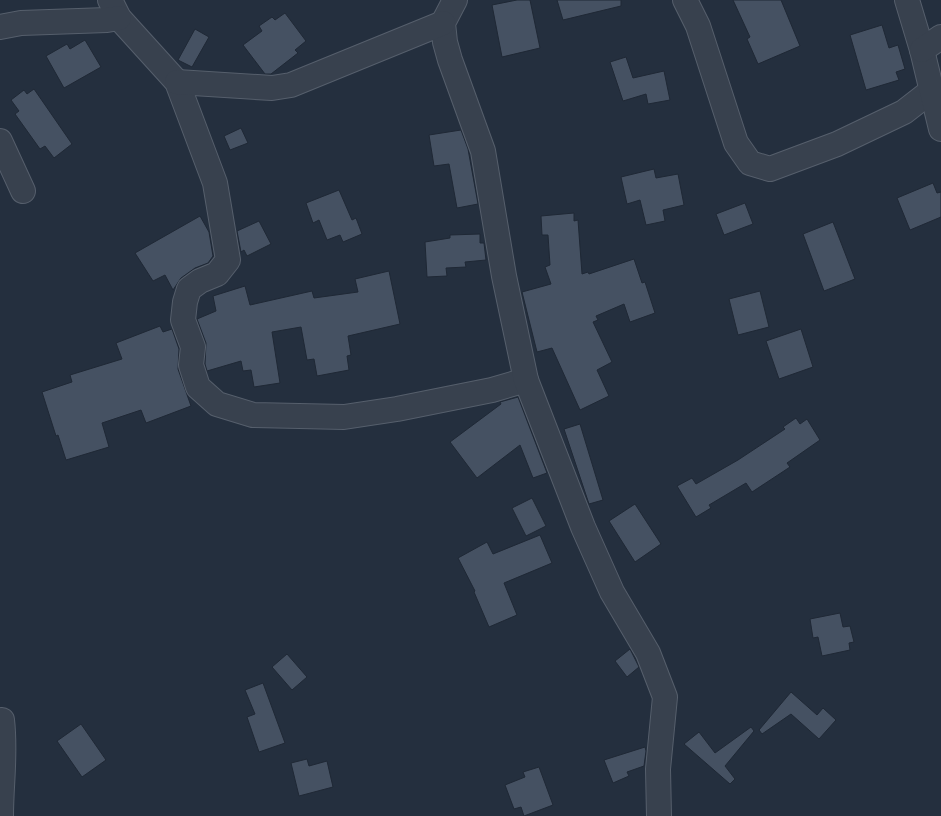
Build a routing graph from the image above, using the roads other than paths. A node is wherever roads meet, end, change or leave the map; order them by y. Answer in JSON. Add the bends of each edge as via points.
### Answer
{"nodes":[{"id":1,"x":455,"y":0,"type":"edge"},
{"id":2,"x":685,"y":0,"type":"edge"},
{"id":3,"x":907,"y":0,"type":"edge"},
{"id":4,"x":115,"y":9,"type":"edge"},
{"id":5,"x":443,"y":22,"type":"junction"},
{"id":6,"x":0,"y":27,"type":"edge"},
{"id":7,"x":941,"y":37,"type":"edge"},
{"id":8,"x":922,"y":50,"type":"junction"},
{"id":9,"x":178,"y":82,"type":"junction"},
{"id":10,"x":931,"y":91,"type":"junction"},
{"id":11,"x":941,"y":129,"type":"edge"},
{"id":12,"x":0,"y":141,"type":"edge"},
{"id":13,"x":23,"y":191,"type":"dead end"},
{"id":14,"x":526,"y":380,"type":"junction"},
{"id":15,"x":2,"y":720,"type":"dead end"},
{"id":16,"x":1,"y":816,"type":"edge"},
{"id":17,"x":658,"y":816,"type":"edge"}],
"edges":[{"from":1,"to":5,"type":"street"},
{"from":2,"to":10,"type":"street","via":[[698,26],[736,143],[750,163],[760,167],[770,169],[837,144],[904,112]]},
{"from":3,"to":8,"type":"street"},
{"from":4,"to":6,"type":"street","via":[[107,20],[21,23]]},
{"from":4,"to":9,"type":"street"},
{"from":5,"to":9,"type":"street","via":[[291,85],[272,88]]},
{"from":5,"to":14,"type":"street","via":[[450,60],[483,150],[504,276]]},
{"from":7,"to":8,"type":"street"},
{"from":8,"to":10,"type":"street"},
{"from":9,"to":14,"type":"street","via":[[215,183],[228,260],[218,274],[190,289],[185,302],[183,320],[193,347],[191,365],[198,387],[206,395],[217,404],[253,415],[344,417],[492,390]]},
{"from":10,"to":11,"type":"street"},
{"from":12,"to":13,"type":"street"},
{"from":14,"to":17,"type":"street","via":[[583,527],[612,592],[648,653],[665,697],[658,769]]},
{"from":15,"to":16,"type":"street","via":[[5,766]]}]}
